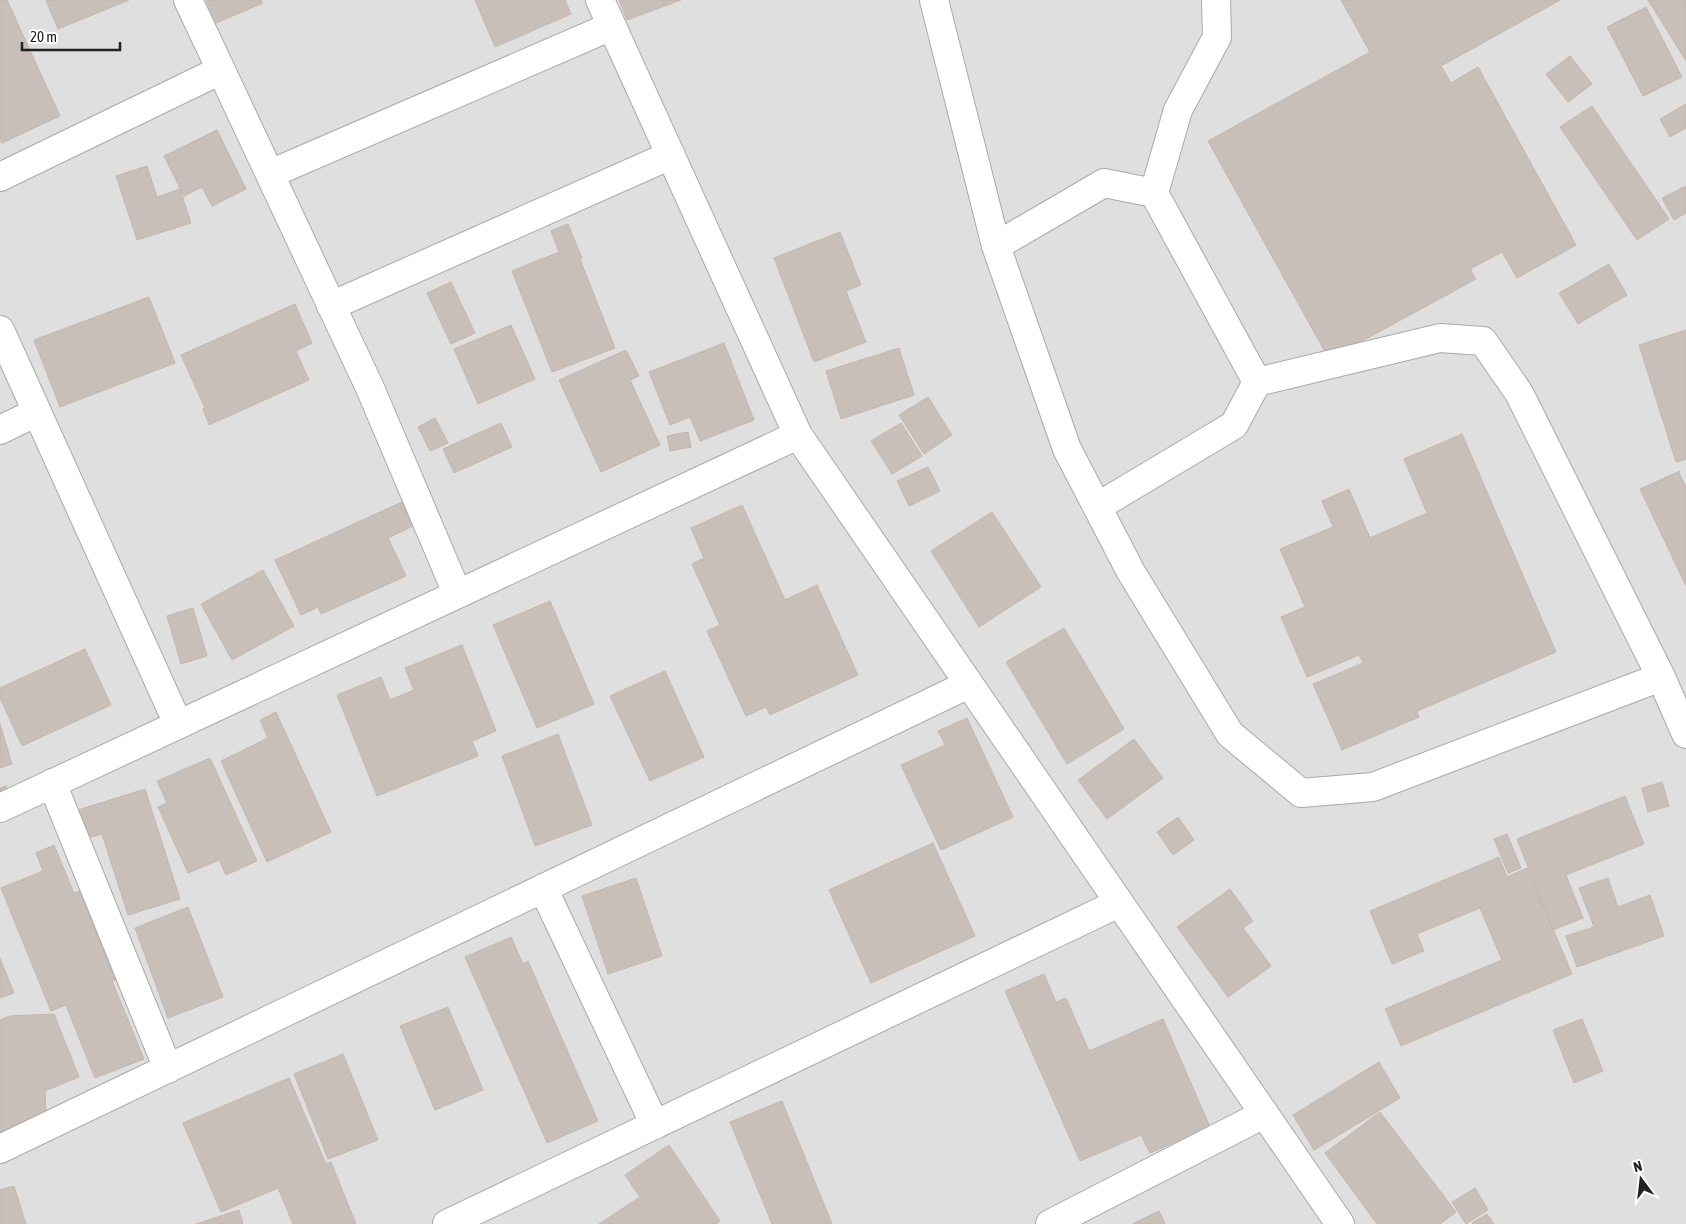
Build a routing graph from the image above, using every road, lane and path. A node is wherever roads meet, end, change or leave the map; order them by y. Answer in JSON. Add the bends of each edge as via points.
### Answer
{"nodes":[{"id":1,"x":188,"y":0,"type":"edge"},
{"id":2,"x":600,"y":0,"type":"edge"},
{"id":3,"x":934,"y":0,"type":"edge"},
{"id":4,"x":1216,"y":0,"type":"edge"},
{"id":5,"x":612,"y":26,"type":"junction"},
{"id":6,"x":221,"y":70,"type":"junction"},
{"id":7,"x":671,"y":155,"type":"junction"},
{"id":8,"x":270,"y":174,"type":"junction"},
{"id":9,"x":0,"y":177,"type":"edge"},
{"id":10,"x":1154,"y":193,"type":"junction"},
{"id":11,"x":996,"y":246,"type":"junction"},
{"id":12,"x":331,"y":306,"type":"junction"},
{"id":13,"x":0,"y":330,"type":"edge"},
{"id":14,"x":1257,"y":382,"type":"junction"},
{"id":15,"x":37,"y":412,"type":"junction"},
{"id":16,"x":0,"y":430,"type":"edge"},
{"id":17,"x":798,"y":435,"type":"junction"},
{"id":18,"x":1097,"y":507,"type":"junction"},
{"id":19,"x":457,"y":592,"type":"junction"},
{"id":20,"x":1661,"y":677,"type":"junction"},
{"id":21,"x":969,"y":684,"type":"junction"},
{"id":22,"x":178,"y":724,"type":"junction"},
{"id":23,"x":1686,"y":734,"type":"edge"},
{"id":24,"x":52,"y":783,"type":"junction"},
{"id":25,"x":0,"y":808,"type":"edge"},
{"id":26,"x":543,"y":888,"type":"junction"},
{"id":27,"x":1119,"y":903,"type":"junction"},
{"id":28,"x":168,"y":1069,"type":"junction"},
{"id":29,"x":1264,"y":1114,"type":"junction"},
{"id":30,"x":655,"y":1124,"type":"junction"},
{"id":31,"x":0,"y":1149,"type":"edge"},
{"id":32,"x":447,"y":1224,"type":"edge"},
{"id":33,"x":1050,"y":1224,"type":"edge"},
{"id":34,"x":1340,"y":1224,"type":"edge"}],
"edges":[{"from":1,"to":6,"type":"street"},
{"from":2,"to":5,"type":"street"},
{"from":3,"to":11,"type":"street"},
{"from":4,"to":10,"type":"street","via":[[1217,37],[1178,110]]},
{"from":5,"to":7,"type":"street"},
{"from":5,"to":8,"type":"street"},
{"from":6,"to":8,"type":"street"},
{"from":6,"to":9,"type":"street"},
{"from":7,"to":12,"type":"street"},
{"from":7,"to":17,"type":"street"},
{"from":8,"to":12,"type":"street"},
{"from":10,"to":11,"type":"street","via":[[1104,183]]},
{"from":10,"to":14,"type":"street"},
{"from":11,"to":18,"type":"street","via":[[1067,449]]},
{"from":12,"to":19,"type":"street","via":[[370,388]]},
{"from":13,"to":15,"type":"street"},
{"from":14,"to":18,"type":"street","via":[[1234,425]]},
{"from":14,"to":20,"type":"street","via":[[1440,338],[1483,341],[1519,393]]},
{"from":15,"to":16,"type":"street"},
{"from":15,"to":22,"type":"street"},
{"from":17,"to":19,"type":"street"},
{"from":17,"to":21,"type":"street"},
{"from":18,"to":20,"type":"street","via":[[1131,572],[1230,734],[1301,793],[1373,787]]},
{"from":19,"to":22,"type":"street"},
{"from":20,"to":23,"type":"street"},
{"from":21,"to":26,"type":"street"},
{"from":21,"to":27,"type":"street"},
{"from":22,"to":24,"type":"street"},
{"from":24,"to":25,"type":"street"},
{"from":24,"to":28,"type":"street"},
{"from":26,"to":28,"type":"street"},
{"from":26,"to":30,"type":"street"},
{"from":27,"to":29,"type":"street"},
{"from":27,"to":30,"type":"street"},
{"from":28,"to":31,"type":"street"},
{"from":29,"to":33,"type":"street"},
{"from":29,"to":34,"type":"street"},
{"from":30,"to":32,"type":"street"}]}
